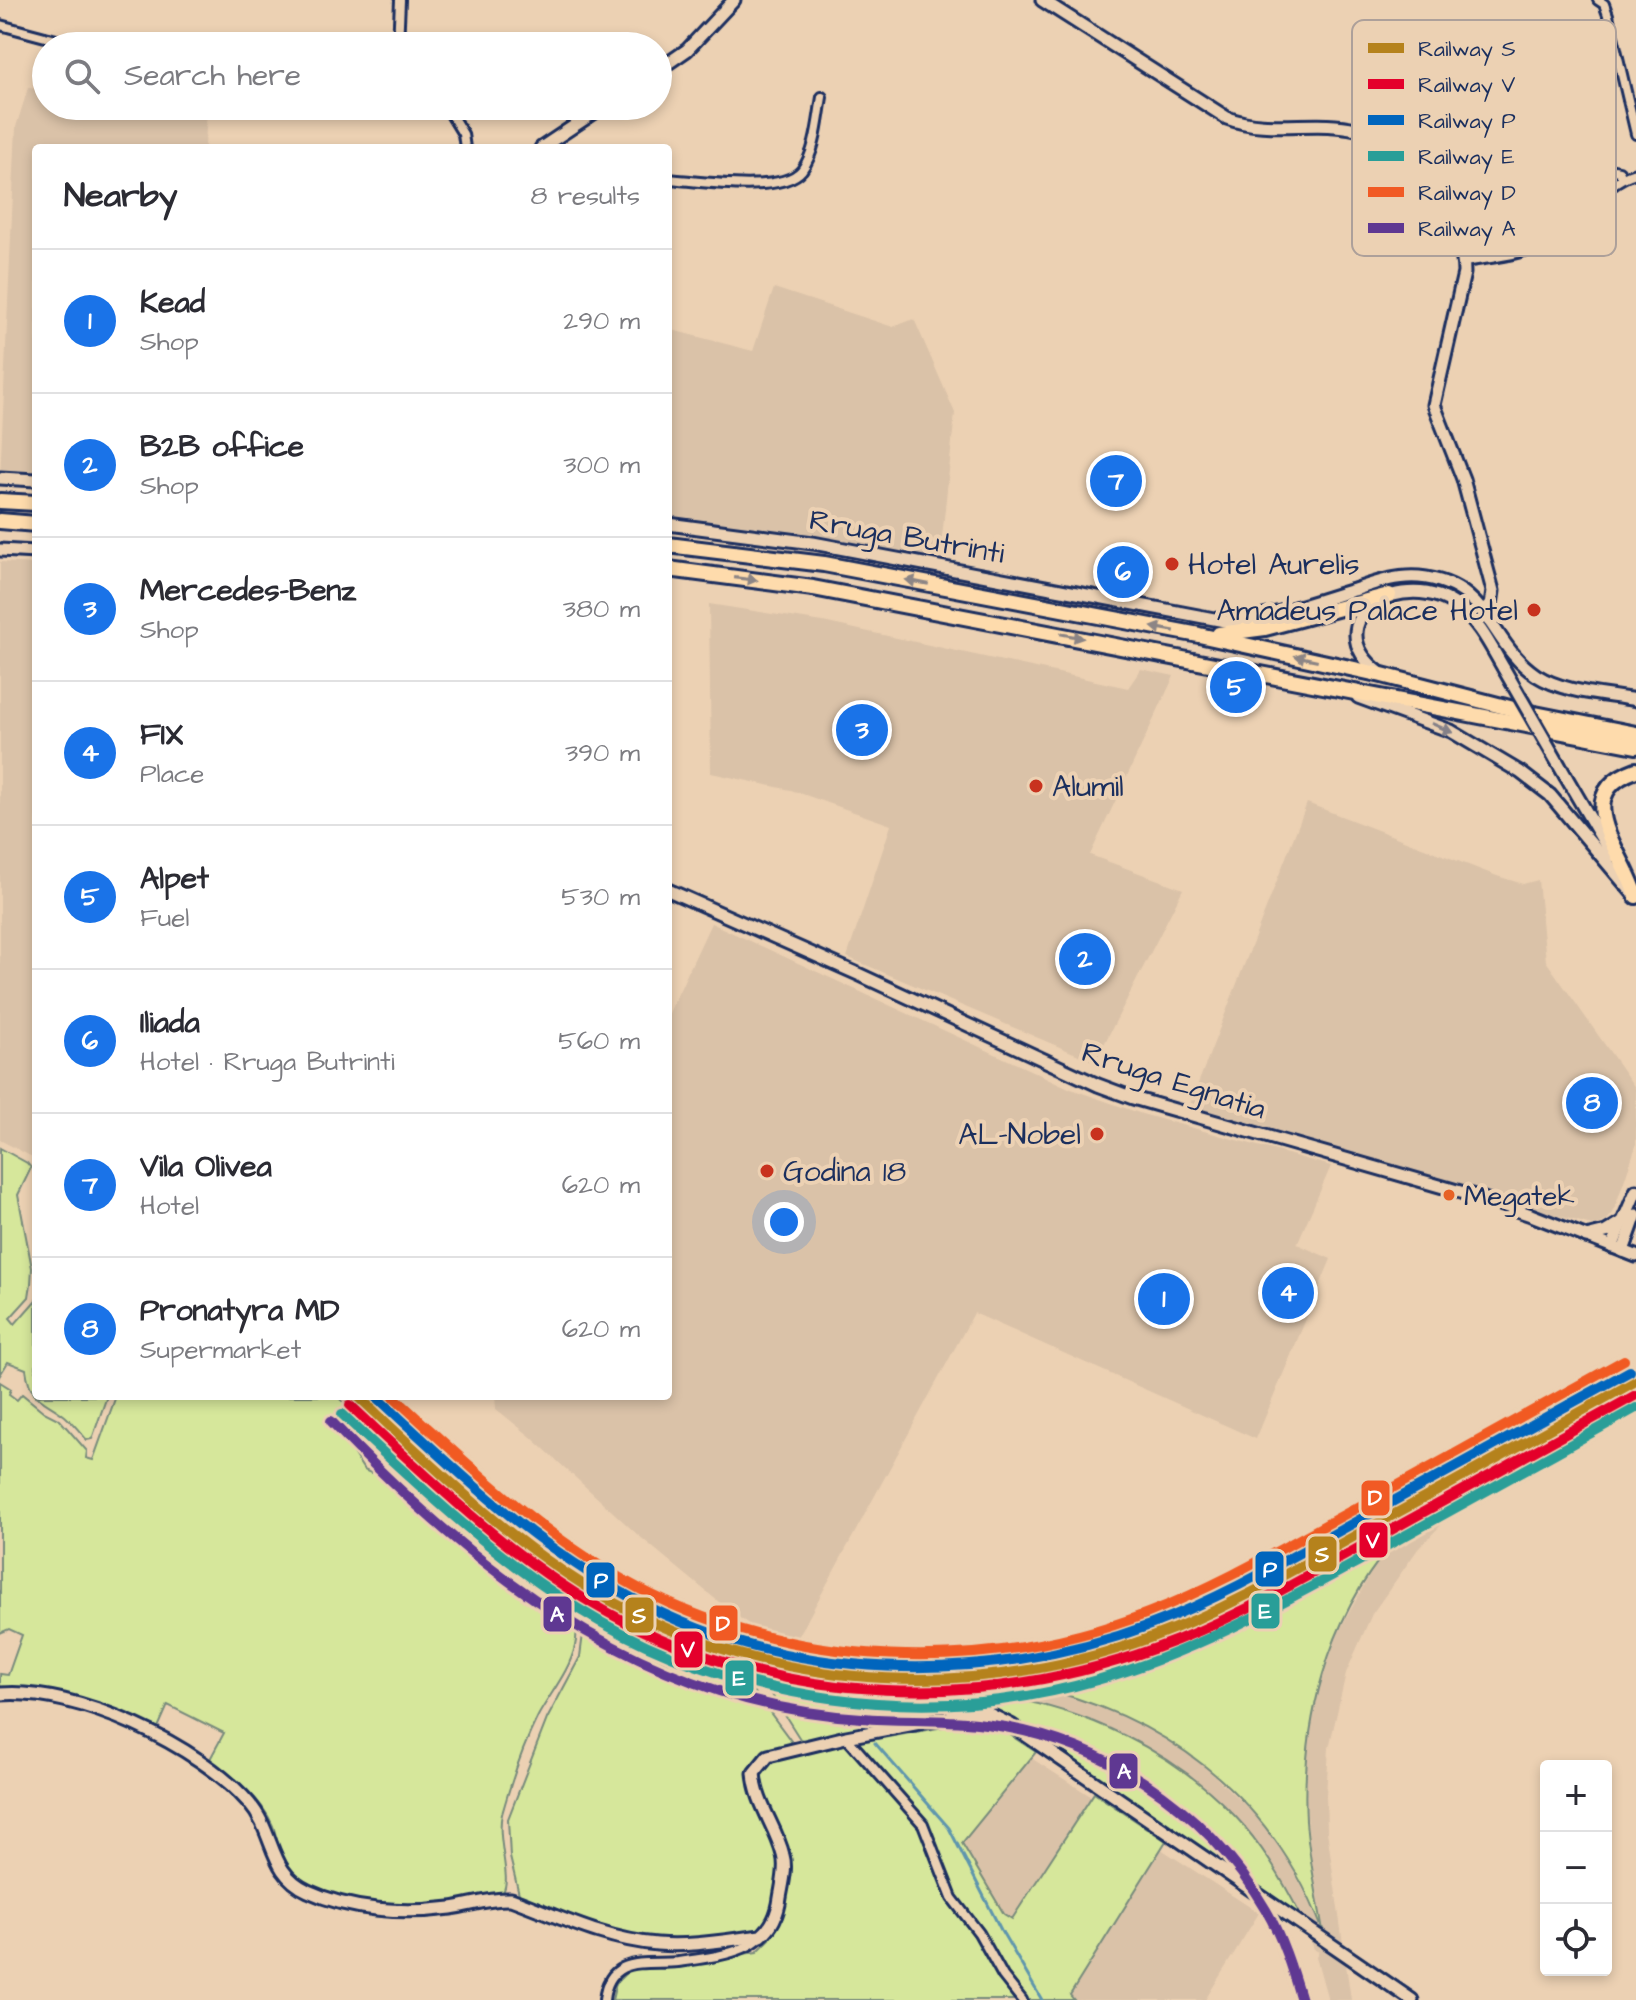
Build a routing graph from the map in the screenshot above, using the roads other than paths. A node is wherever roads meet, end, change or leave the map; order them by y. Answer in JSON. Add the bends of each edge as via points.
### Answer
{"nodes":[{"id":1,"x":400,"y":0,"type":"edge"},
{"id":2,"x":734,"y":0,"type":"edge"},
{"id":3,"x":1042,"y":0,"type":"edge"},
{"id":4,"x":1598,"y":0,"type":"edge"},
{"id":5,"x":1609,"y":20,"type":"edge"},
{"id":6,"x":0,"y":25,"type":"edge"},
{"id":7,"x":399,"y":32,"type":"edge"},
{"id":8,"x":32,"y":34,"type":"edge"},
{"id":9,"x":1616,"y":49,"type":"edge"},
{"id":10,"x":672,"y":60,"type":"edge"},
{"id":11,"x":822,"y":97,"type":"dead end"},
{"id":12,"x":454,"y":120,"type":"edge"},
{"id":13,"x":583,"y":120,"type":"edge"},
{"id":14,"x":1352,"y":130,"type":"edge"},
{"id":15,"x":1636,"y":134,"type":"edge"},
{"id":16,"x":464,"y":144,"type":"edge"},
{"id":17,"x":547,"y":144,"type":"edge"},
{"id":18,"x":1616,"y":170,"type":"edge"},
{"id":19,"x":1636,"y":173,"type":"edge"},
{"id":20,"x":1622,"y":178,"type":"junction"},
{"id":21,"x":672,"y":179,"type":"edge"},
{"id":22,"x":1616,"y":183,"type":"edge"},
{"id":23,"x":1462,"y":256,"type":"edge"},
{"id":24,"x":1498,"y":256,"type":"edge"},
{"id":25,"x":1464,"y":262,"type":"junction"},
{"id":26,"x":0,"y":478,"type":"edge"},
{"id":27,"x":32,"y":480,"type":"edge"},
{"id":28,"x":0,"y":501,"type":"edge"},
{"id":29,"x":32,"y":503,"type":"edge"},
{"id":30,"x":0,"y":521,"type":"edge"},
{"id":31,"x":32,"y":524,"type":"edge"},
{"id":32,"x":672,"y":525,"type":"edge"},
{"id":33,"x":672,"y":545,"type":"edge"},
{"id":34,"x":0,"y":550,"type":"edge"},
{"id":35,"x":32,"y":552,"type":"edge"},
{"id":36,"x":672,"y":570,"type":"edge"},
{"id":37,"x":1389,"y":595,"type":"junction"},
{"id":38,"x":1485,"y":611,"type":"junction"},
{"id":39,"x":1232,"y":627,"type":"junction"},
{"id":40,"x":1199,"y":635,"type":"junction"},
{"id":41,"x":1382,"y":675,"type":"junction"},
{"id":42,"x":1343,"y":690,"type":"junction"},
{"id":43,"x":1636,"y":700,"type":"edge"},
{"id":44,"x":1636,"y":734,"type":"edge"},
{"id":45,"x":1636,"y":746,"type":"edge"},
{"id":46,"x":1636,"y":770,"type":"edge"},
{"id":47,"x":672,"y":892,"type":"edge"},
{"id":48,"x":1636,"y":897,"type":"edge"},
{"id":49,"x":1636,"y":1191,"type":"edge"},
{"id":50,"x":1631,"y":1219,"type":"edge"},
{"id":51,"x":1586,"y":1237,"type":"junction"},
{"id":52,"x":1636,"y":1241,"type":"edge"},
{"id":53,"x":1618,"y":1249,"type":"junction"},
{"id":54,"x":1636,"y":1256,"type":"edge"},
{"id":55,"x":0,"y":1694,"type":"edge"},
{"id":56,"x":846,"y":1737,"type":"junction"},
{"id":57,"x":761,"y":1936,"type":"junction"},
{"id":58,"x":604,"y":2000,"type":"edge"},
{"id":59,"x":1022,"y":2000,"type":"edge"},
{"id":60,"x":1412,"y":2000,"type":"edge"}],
"edges":[{"from":1,"to":7,"type":"street"},
{"from":2,"to":10,"type":"main road"},
{"from":3,"to":14,"type":"main road","via":[[1227,118],[1259,126]]},
{"from":4,"to":5,"type":"street"},
{"from":6,"to":8,"type":"street"},
{"from":9,"to":15,"type":"street"},
{"from":11,"to":21,"type":"street","via":[[807,161],[791,179],[766,185]]},
{"from":12,"to":16,"type":"street"},
{"from":13,"to":17,"type":"main road"},
{"from":18,"to":20,"type":"street"},
{"from":19,"to":20,"type":"street"},
{"from":20,"to":22,"type":"street"},
{"from":23,"to":25,"type":"main road"},
{"from":24,"to":25,"type":"street"},
{"from":25,"to":38,"type":"main road","via":[[1434,405],[1463,479],[1493,591]]},
{"from":26,"to":27,"type":"main road"},
{"from":28,"to":29,"type":"highway"},
{"from":30,"to":31,"type":"highway"},
{"from":32,"to":39,"type":"main road","name":"Rruga Butrinti","via":[[813,543]]},
{"from":40,"to":33,"type":"highway","one_way":true,"via":[[824,564]]},
{"from":34,"to":35,"type":"main road"},
{"from":36,"to":42,"type":"highway","one_way":true,"via":[[813,588]]},
{"from":37,"to":39,"type":"highway","via":[[1265,628]]},
{"from":37,"to":41,"type":"main road","via":[[1366,610],[1357,629],[1363,656]]},
{"from":37,"to":48,"type":"main road","bridge":true,"via":[[1412,591],[1452,602],[1480,628]]},
{"from":38,"to":39,"type":"main road","via":[[1454,586],[1410,576]]},
{"from":38,"to":43,"type":"main road","via":[[1535,674],[1560,685]]},
{"from":39,"to":40,"type":"highway"},
{"from":41,"to":40,"type":"highway","one_way":true},
{"from":41,"to":44,"type":"highway"},
{"from":42,"to":45,"type":"highway"},
{"from":42,"to":48,"type":"main road","one_way":true,"via":[[1451,731],[1520,772],[1550,795]]},
{"from":46,"to":48,"type":"highway","via":[[1611,786],[1602,813],[1606,834]]},
{"from":47,"to":51,"type":"main road","name":"Rruga Egnatia","via":[[1121,1094],[1478,1197]]},
{"from":49,"to":50,"type":"main road"},
{"from":50,"to":51,"type":"main road"},
{"from":50,"to":52,"type":"main road"},
{"from":50,"to":53,"type":"main road"},
{"from":51,"to":53,"type":"main road","name":"Rruga Egnatia"},
{"from":53,"to":54,"type":"main road","name":"Rruga Egnatia"},
{"from":55,"to":57,"type":"main road","via":[[48,1697],[91,1709],[135,1725],[218,1772],[250,1804],[268,1832],[280,1870],[309,1892],[361,1907],[406,1911],[511,1899],[616,1937],[656,1944]]},
{"from":56,"to":57,"type":"main road","via":[[768,1756],[754,1773],[762,1810],[784,1857],[779,1910]]},
{"from":56,"to":59,"type":"street","via":[[923,1824],[952,1898]]},
{"from":56,"to":60,"type":"main road","via":[[973,1713],[997,1716]]},
{"from":57,"to":58,"type":"street","via":[[751,1947],[728,1952],[677,1962],[632,1963],[614,1976]]}]}
